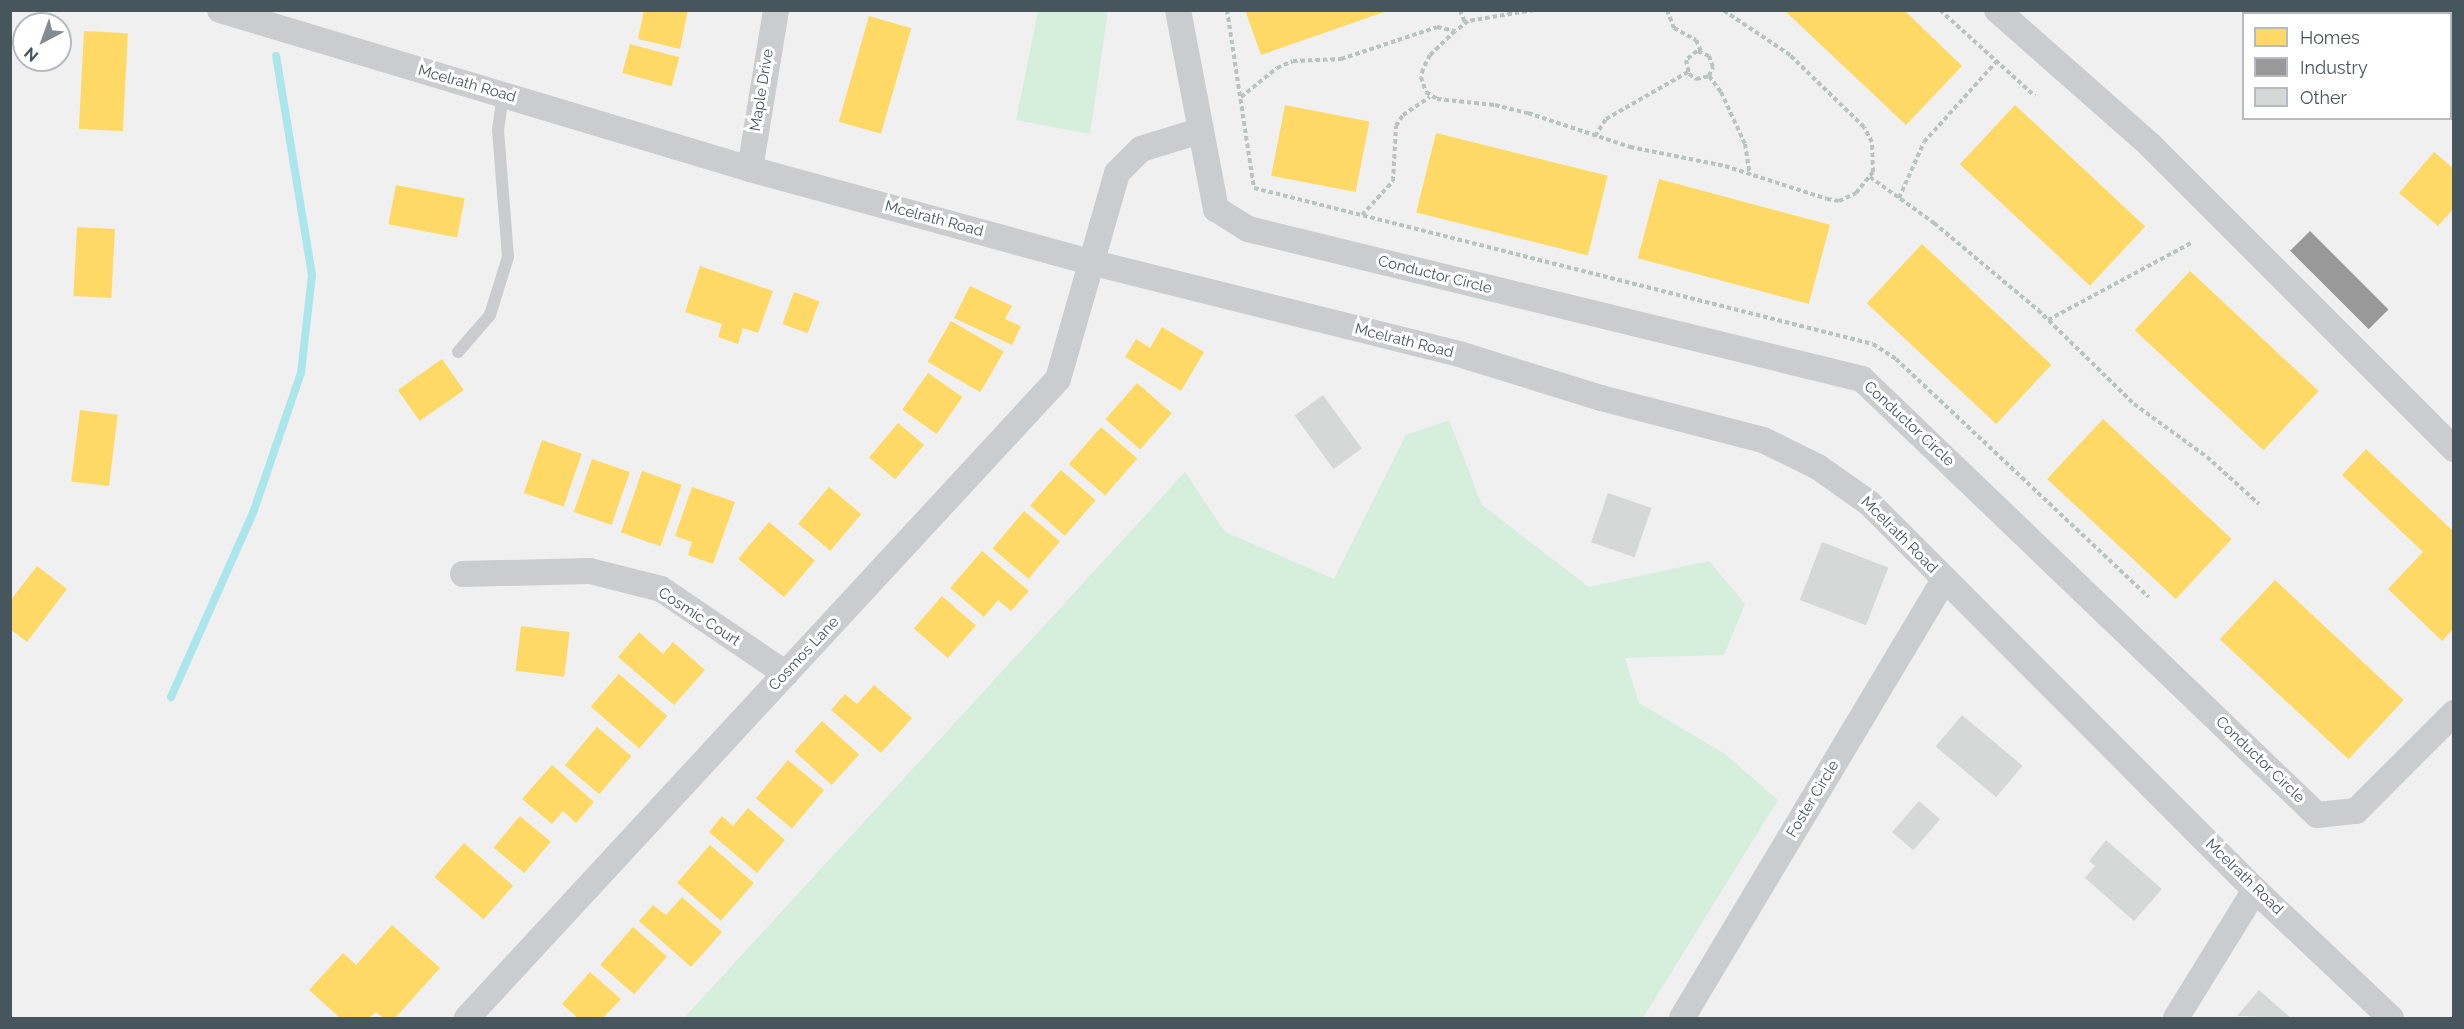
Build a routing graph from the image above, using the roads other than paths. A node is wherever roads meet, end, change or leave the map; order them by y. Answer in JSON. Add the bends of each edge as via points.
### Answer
{"nodes":[{"id":1,"x":220,"y":10,"type":"edge"},
{"id":2,"x":776,"y":10,"type":"edge"},
{"id":3,"x":1178,"y":10,"type":"edge"},
{"id":4,"x":1997,"y":10,"type":"edge"},
{"id":5,"x":504,"y":95,"type":"junction"},
{"id":6,"x":1199,"y":131,"type":"junction"},
{"id":7,"x":750,"y":169,"type":"junction"},
{"id":8,"x":1094,"y":263,"type":"junction"},
{"id":9,"x":458,"y":352,"type":"dead end"},
{"id":10,"x":2454,"y":449,"type":"edge"},
{"id":11,"x":463,"y":574,"type":"dead end"},
{"id":12,"x":1944,"y":580,"type":"junction"},
{"id":13,"x":786,"y":674,"type":"junction"},
{"id":14,"x":2454,"y":713,"type":"edge"},
{"id":15,"x":2255,"y":890,"type":"junction"},
{"id":16,"x":467,"y":1018,"type":"edge"},
{"id":17,"x":1682,"y":1018,"type":"edge"},
{"id":18,"x":2176,"y":1018,"type":"edge"},
{"id":19,"x":2391,"y":1018,"type":"edge"}],
"edges":[{"from":1,"to":5,"type":"street","name":"Mcelrath Road"},
{"from":2,"to":7,"type":"street","name":"Maple Drive"},
{"from":3,"to":6,"type":"street","name":"Conductor Circle"},
{"from":4,"to":10,"type":"street","via":[[2151,146]]},
{"from":5,"to":7,"type":"street","name":"Mcelrath Road"},
{"from":5,"to":9,"type":"lane","via":[[498,130],[508,257],[490,315]]},
{"from":6,"to":8,"type":"street","via":[[1141,149],[1117,173]]},
{"from":6,"to":14,"type":"street","name":"Conductor Circle","via":[[1216,209],[1248,229],[1862,379],[2318,815],[2355,811]]},
{"from":7,"to":8,"type":"street","name":"Mcelrath Road"},
{"from":8,"to":12,"type":"street","name":"Mcelrath Road","via":[[1459,354],[1601,398],[1763,440],[1818,467],[1869,503]]},
{"from":8,"to":13,"type":"street","name":"Cosmos Lane","via":[[1058,379]]},
{"from":11,"to":13,"type":"street","name":"Cosmic Court","via":[[590,571],[660,589]]},
{"from":12,"to":15,"type":"street","name":"Mcelrath Road"},
{"from":12,"to":17,"type":"street","name":"Foster Circle"},
{"from":13,"to":16,"type":"street","name":"Cosmos Lane"},
{"from":15,"to":18,"type":"street"},
{"from":15,"to":19,"type":"street","name":"Mcelrath Road"}]}
